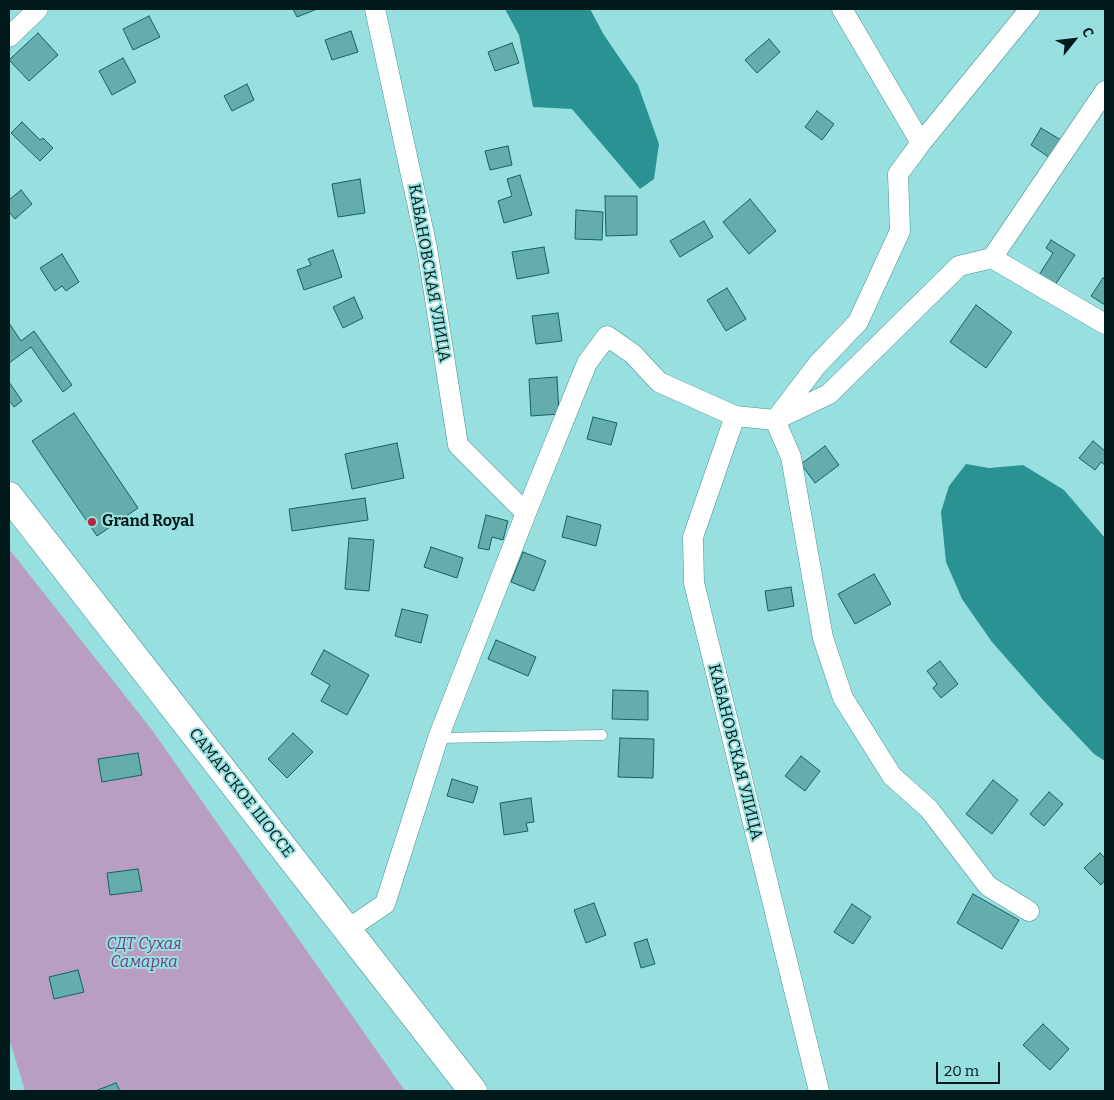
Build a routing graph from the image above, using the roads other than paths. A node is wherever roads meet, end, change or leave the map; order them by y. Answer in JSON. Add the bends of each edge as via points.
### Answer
{"nodes":[{"id":1,"x":38,"y":9,"type":"edge"},
{"id":2,"x":375,"y":9,"type":"edge"},
{"id":3,"x":842,"y":9,"type":"edge"},
{"id":4,"x":1030,"y":9,"type":"edge"},
{"id":5,"x":9,"y":37,"type":"edge"},
{"id":6,"x":1105,"y":91,"type":"edge"},
{"id":7,"x":921,"y":143,"type":"junction"},
{"id":8,"x":992,"y":258,"type":"junction"},
{"id":9,"x":1105,"y":324,"type":"edge"},
{"id":10,"x":735,"y":416,"type":"junction"},
{"id":11,"x":774,"y":420,"type":"junction"},
{"id":12,"x":9,"y":496,"type":"edge"},
{"id":13,"x":526,"y":513,"type":"junction"},
{"id":14,"x":602,"y":735,"type":"dead end"},
{"id":15,"x":438,"y":738,"type":"junction"},
{"id":16,"x":1029,"y":911,"type":"dead end"},
{"id":17,"x":348,"y":929,"type":"junction"},
{"id":18,"x":473,"y":1091,"type":"edge"},
{"id":19,"x":818,"y":1091,"type":"edge"}],
"edges":[{"from":1,"to":5,"type":"street"},
{"from":2,"to":13,"type":"street","name":"КАБАНОВСКАЯ УЛИЦА","via":[[427,248],[458,445]]},
{"from":3,"to":7,"type":"street"},
{"from":4,"to":7,"type":"street"},
{"from":6,"to":8,"type":"street"},
{"from":7,"to":11,"type":"street","via":[[898,174],[900,231],[858,322],[817,365]]},
{"from":8,"to":9,"type":"street"},
{"from":8,"to":11,"type":"street","via":[[959,266],[829,394]]},
{"from":10,"to":11,"type":"street"},
{"from":10,"to":13,"type":"street","via":[[659,382],[634,354],[608,336],[587,363]]},
{"from":10,"to":19,"type":"street","name":"КАБАНОВСКАЯ УЛИЦА","via":[[693,537],[694,583]]},
{"from":11,"to":16,"type":"street","via":[[791,457],[823,638],[843,698],[892,776],[929,809],[988,886]]},
{"from":12,"to":17,"type":"main road","name":"САМАРСКОЕ ШОССЕ"},
{"from":13,"to":15,"type":"street"},
{"from":14,"to":15,"type":"lane"},
{"from":15,"to":17,"type":"street","via":[[385,904]]},
{"from":17,"to":18,"type":"main road","name":"САМАРСКОЕ ШОССЕ"}]}
